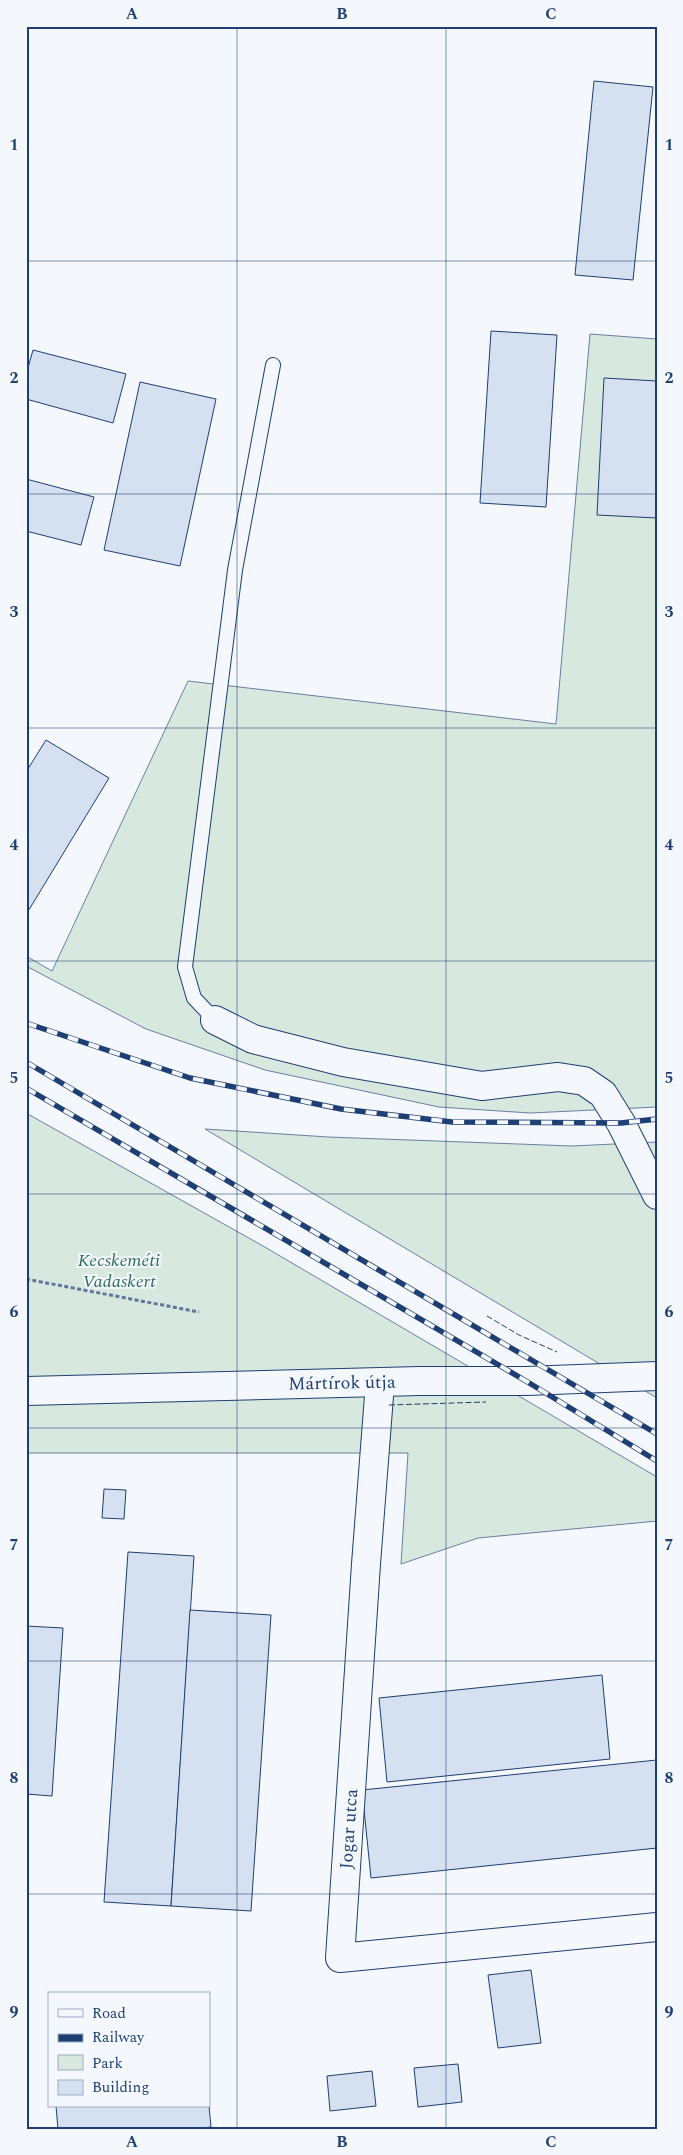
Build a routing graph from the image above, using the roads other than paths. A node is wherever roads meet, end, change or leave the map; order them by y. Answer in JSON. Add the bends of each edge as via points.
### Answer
{"nodes":[{"id":1,"x":273,"y":365,"type":"dead end"},
{"id":2,"x":215,"y":1020,"type":"joint"},
{"id":3,"x":657,"y":1195,"type":"edge"},
{"id":4,"x":657,"y":1376,"type":"edge"},
{"id":5,"x":380,"y":1382,"type":"junction"},
{"id":6,"x":26,"y":1390,"type":"edge"},
{"id":7,"x":657,"y":1927,"type":"edge"}],
"edges":[{"from":1,"to":2,"type":"lane","via":[[235,570],[185,967],[194,998]]},
{"from":2,"to":3,"type":"street","via":[[253,1039],[343,1062],[482,1086],[558,1077],[584,1082],[603,1094]]},
{"from":4,"to":5,"type":"street","name":"Mártírok útja"},
{"from":5,"to":6,"type":"street","name":"Mártírok útja"},
{"from":5,"to":7,"type":"street","name":"Jogar utca","via":[[340,1958]]}]}
